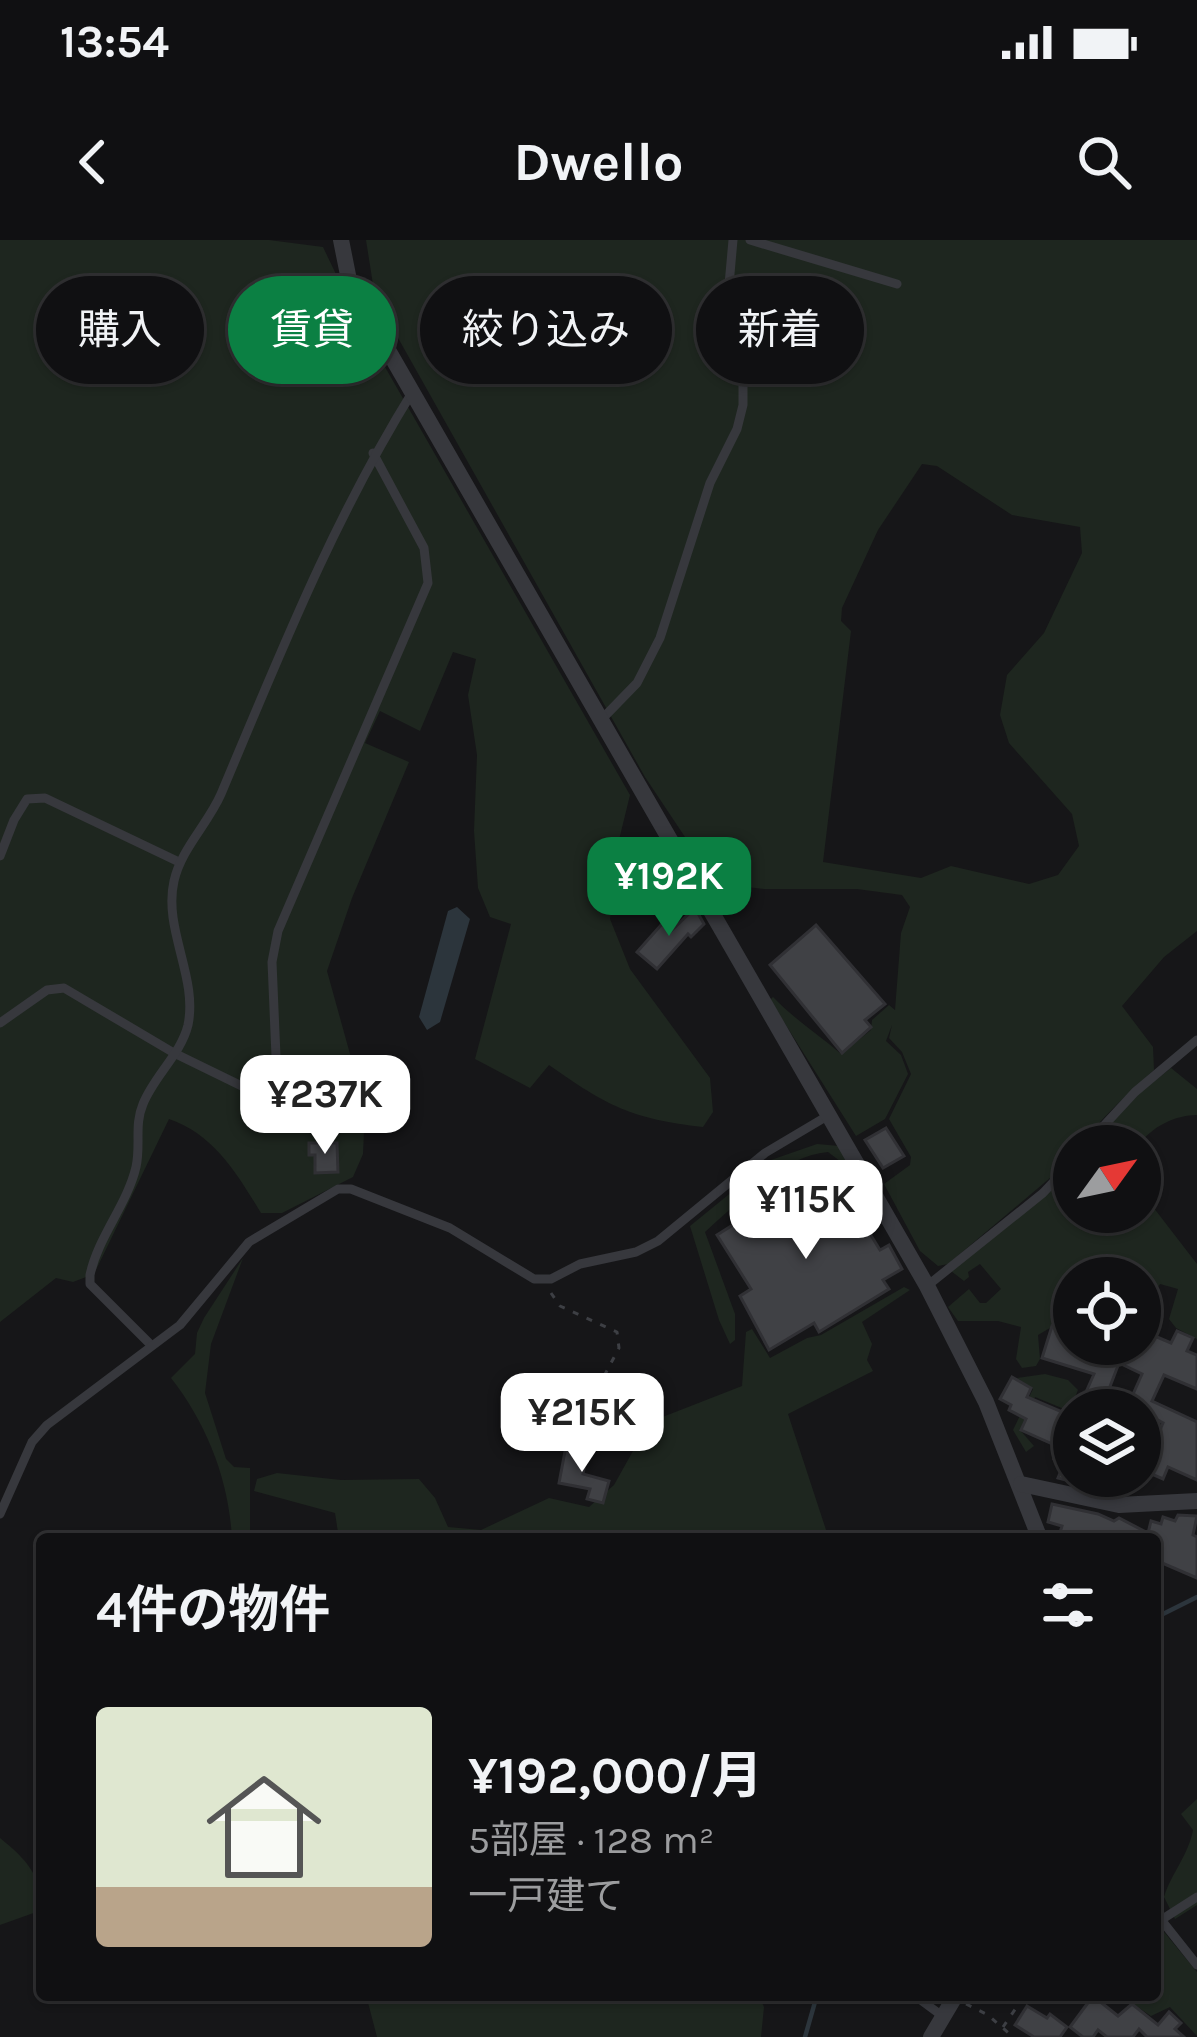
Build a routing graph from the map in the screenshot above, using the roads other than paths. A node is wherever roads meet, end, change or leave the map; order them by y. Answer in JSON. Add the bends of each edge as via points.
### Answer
{"nodes":[{"id":1,"x":341,"y":240,"type":"edge"},
{"id":2,"x":733,"y":240,"type":"edge"},
{"id":3,"x":750,"y":240,"type":"edge"},
{"id":4,"x":897,"y":284,"type":"dead end"},
{"id":5,"x":413,"y":391,"type":"junction"},
{"id":6,"x":373,"y":453,"type":"junction"},
{"id":7,"x":602,"y":719,"type":"junction"},
{"id":8,"x":0,"y":856,"type":"edge"},
{"id":9,"x":179,"y":862,"type":"junction"},
{"id":10,"x":0,"y":1023,"type":"edge"},
{"id":11,"x":1197,"y":1040,"type":"edge"},
{"id":12,"x":174,"y":1053,"type":"junction"},
{"id":13,"x":829,"y":1115,"type":"junction"},
{"id":14,"x":1104,"y":1125,"type":"edge"},
{"id":15,"x":1053,"y":1182,"type":"edge"},
{"id":16,"x":927,"y":1286,"type":"junction"},
{"id":17,"x":150,"y":1344,"type":"junction"},
{"id":18,"x":1021,"y":1484,"type":"junction"},
{"id":19,"x":1197,"y":1501,"type":"edge"},
{"id":20,"x":0,"y":1514,"type":"edge"},
{"id":21,"x":1038,"y":1533,"type":"edge"},
{"id":22,"x":1197,"y":1897,"type":"edge"},
{"id":23,"x":1161,"y":1915,"type":"edge"},
{"id":24,"x":1161,"y":1920,"type":"edge"},
{"id":25,"x":1197,"y":1965,"type":"edge"},
{"id":26,"x":922,"y":2001,"type":"edge"},
{"id":27,"x":952,"y":2001,"type":"edge"},
{"id":28,"x":941,"y":2015,"type":"junction"},
{"id":29,"x":931,"y":2037,"type":"edge"}],
"edges":[{"from":1,"to":5,"type":"street","via":[[350,280]]},
{"from":2,"to":7,"type":"lane","via":[[728,296],[743,374],[740,417],[660,638],[637,683]]},
{"from":3,"to":4,"type":"lane"},
{"from":5,"to":6,"type":"lane"},
{"from":5,"to":7,"type":"street"},
{"from":6,"to":9,"type":"lane","via":[[207,824]]},
{"from":6,"to":12,"type":"lane","via":[[424,548],[428,583],[278,932],[277,1080],[262,1096]]},
{"from":7,"to":13,"type":"street"},
{"from":8,"to":9,"type":"lane","via":[[27,799],[45,798]]},
{"from":9,"to":12,"type":"lane","via":[[172,892],[192,999]]},
{"from":10,"to":12,"type":"lane","via":[[47,990],[64,988]]},
{"from":11,"to":14,"type":"lane"},
{"from":12,"to":17,"type":"lane","via":[[144,1100],[136,1166],[90,1275],[90,1285]]},
{"from":13,"to":16,"type":"street"},
{"from":13,"to":17,"type":"lane","via":[[765,1154],[658,1241],[547,1280],[534,1280],[450,1228],[338,1190],[249,1242],[194,1311]]},
{"from":15,"to":16,"type":"lane"},
{"from":16,"to":18,"type":"street"},
{"from":17,"to":20,"type":"lane","via":[[32,1442]]},
{"from":18,"to":19,"type":"street","via":[[1119,1504]]},
{"from":18,"to":21,"type":"street"},
{"from":22,"to":23,"type":"lane"},
{"from":24,"to":25,"type":"lane"},
{"from":26,"to":28,"type":"lane"},
{"from":27,"to":28,"type":"street"},
{"from":28,"to":29,"type":"street"}]}
